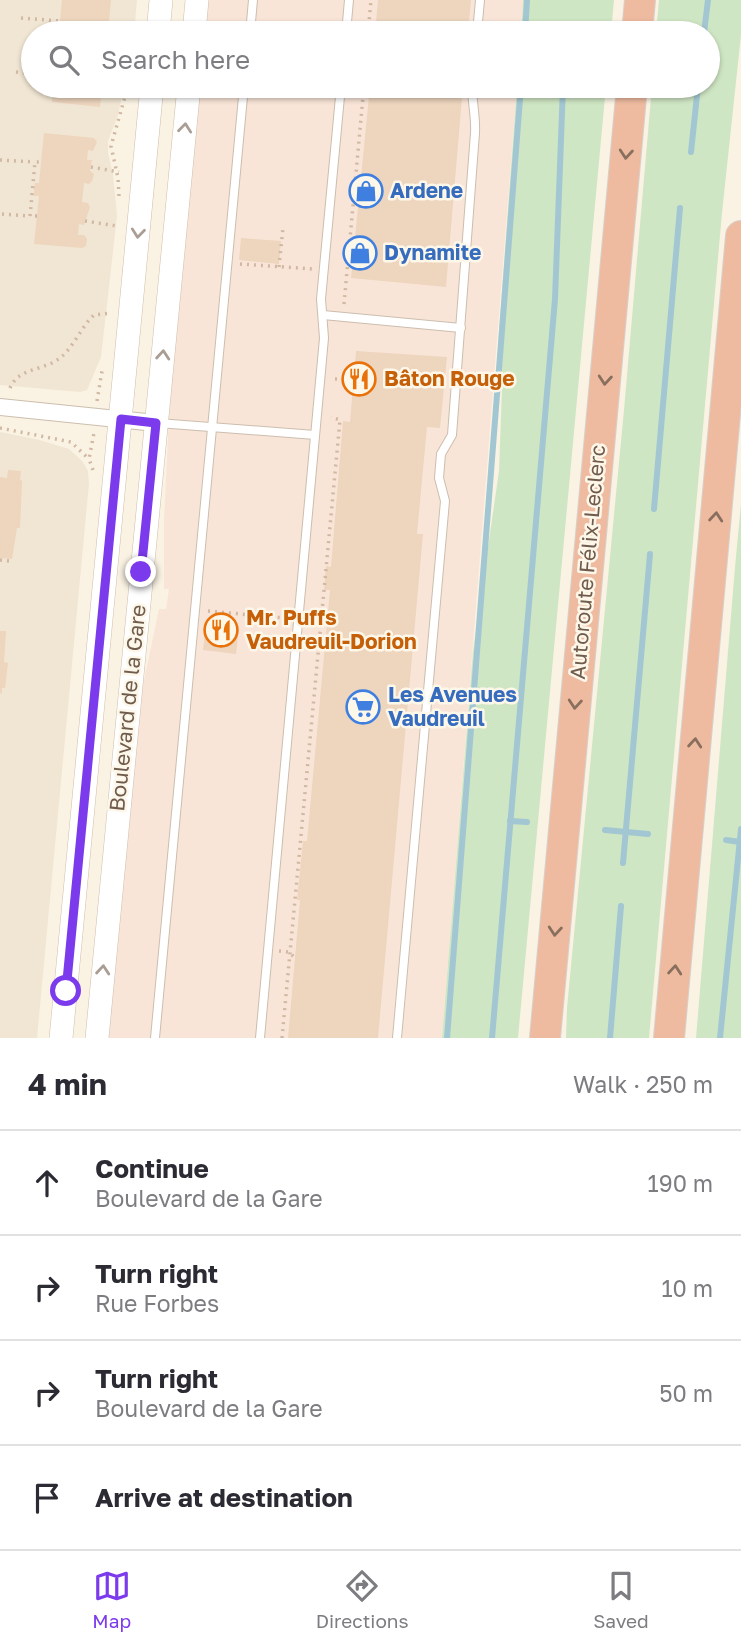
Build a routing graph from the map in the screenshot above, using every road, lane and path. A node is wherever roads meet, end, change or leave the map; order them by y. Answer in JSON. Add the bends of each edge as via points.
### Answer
{"nodes":[{"id":1,"x":161,"y":0,"type":"edge"},
{"id":2,"x":197,"y":0,"type":"edge"},
{"id":3,"x":253,"y":0,"type":"edge"},
{"id":4,"x":349,"y":0,"type":"edge"},
{"id":5,"x":372,"y":0,"type":"edge"},
{"id":6,"x":480,"y":0,"type":"edge"},
{"id":7,"x":640,"y":0,"type":"edge"},
{"id":8,"x":22,"y":18,"type":"dead end"},
{"id":9,"x":50,"y":21,"type":"edge"},
{"id":10,"x":155,"y":21,"type":"edge"},
{"id":11,"x":195,"y":21,"type":"edge"},
{"id":12,"x":251,"y":21,"type":"edge"},
{"id":13,"x":347,"y":21,"type":"edge"},
{"id":14,"x":369,"y":21,"type":"edge"},
{"id":15,"x":478,"y":21,"type":"edge"},
{"id":16,"x":638,"y":21,"type":"edge"},
{"id":17,"x":16,"y":72,"type":"dead end"},
{"id":18,"x":21,"y":73,"type":"edge"},
{"id":19,"x":125,"y":98,"type":"edge"},
{"id":20,"x":151,"y":98,"type":"edge"},
{"id":21,"x":188,"y":98,"type":"edge"},
{"id":22,"x":243,"y":98,"type":"edge"},
{"id":23,"x":340,"y":98,"type":"edge"},
{"id":24,"x":363,"y":98,"type":"edge"},
{"id":25,"x":472,"y":98,"type":"edge"},
{"id":26,"x":631,"y":98,"type":"edge"},
{"id":27,"x":362,"y":105,"type":"junction"},
{"id":28,"x":368,"y":105,"type":"dead end"},
{"id":29,"x":348,"y":131,"type":"dead end"},
{"id":30,"x":360,"y":132,"type":"junction"},
{"id":31,"x":0,"y":160,"type":"edge"},
{"id":32,"x":35,"y":162,"type":"junction"},
{"id":33,"x":41,"y":162,"type":"dead end"},
{"id":34,"x":91,"y":167,"type":"dead end"},
{"id":35,"x":117,"y":172,"type":"junction"},
{"id":36,"x":123,"y":173,"type":"dead end"},
{"id":37,"x":121,"y":205,"type":"dead end"},
{"id":38,"x":2,"y":214,"type":"dead end"},
{"id":39,"x":30,"y":216,"type":"junction"},
{"id":40,"x":37,"y":216,"type":"dead end"},
{"id":41,"x":85,"y":221,"type":"dead end"},
{"id":42,"x":126,"y":227,"type":"dead end"},
{"id":43,"x":283,"y":228,"type":"dead end"},
{"id":44,"x":741,"y":236,"type":"edge"},
{"id":45,"x":238,"y":264,"type":"dead end"},
{"id":46,"x":279,"y":267,"type":"junction"},
{"id":47,"x":315,"y":269,"type":"dead end"},
{"id":48,"x":337,"y":270,"type":"dead end"},
{"id":49,"x":347,"y":271,"type":"junction"},
{"id":50,"x":344,"y":304,"type":"dead end"},
{"id":51,"x":117,"y":313,"type":"dead end"},
{"id":52,"x":323,"y":315,"type":"junction"},
{"id":53,"x":461,"y":328,"type":"junction"},
{"id":54,"x":335,"y":379,"type":"dead end"},
{"id":55,"x":353,"y":379,"type":"dead end"},
{"id":56,"x":10,"y":388,"type":"dead end"},
{"id":57,"x":332,"y":405,"type":"dead end"},
{"id":58,"x":0,"y":407,"type":"edge"},
{"id":59,"x":121,"y":419,"type":"junction"},
{"id":60,"x":156,"y":423,"type":"junction"},
{"id":61,"x":0,"y":428,"type":"edge"},
{"id":62,"x":211,"y":428,"type":"junction"},
{"id":63,"x":315,"y":435,"type":"junction"},
{"id":64,"x":89,"y":459,"type":"dead end"},
{"id":65,"x":316,"y":536,"type":"dead end"},
{"id":66,"x":329,"y":537,"type":"junction"},
{"id":67,"x":0,"y":560,"type":"edge"},
{"id":68,"x":10,"y":561,"type":"dead end"},
{"id":69,"x":206,"y":611,"type":"dead end"},
{"id":70,"x":226,"y":612,"type":"junction"},
{"id":71,"x":290,"y":618,"type":"dead end"},
{"id":72,"x":224,"y":625,"type":"dead end"},
{"id":73,"x":316,"y":676,"type":"junction"},
{"id":74,"x":322,"y":677,"type":"dead end"},
{"id":75,"x":310,"y":736,"type":"junction"},
{"id":76,"x":317,"y":737,"type":"dead end"},
{"id":77,"x":298,"y":746,"type":"dead end"},
{"id":78,"x":309,"y":747,"type":"junction"},
{"id":79,"x":305,"y":782,"type":"junction"},
{"id":80,"x":313,"y":782,"type":"dead end"},
{"id":81,"x":288,"y":855,"type":"dead end"},
{"id":82,"x":298,"y":855,"type":"junction"},
{"id":83,"x":291,"y":928,"type":"junction"},
{"id":84,"x":298,"y":928,"type":"dead end"},
{"id":85,"x":280,"y":951,"type":"dead end"},
{"id":86,"x":289,"y":952,"type":"junction"},
{"id":87,"x":295,"y":958,"type":"dead end"},
{"id":88,"x":61,"y":1038,"type":"edge"},
{"id":89,"x":97,"y":1038,"type":"edge"},
{"id":90,"x":155,"y":1038,"type":"edge"},
{"id":91,"x":260,"y":1038,"type":"edge"},
{"id":92,"x":282,"y":1038,"type":"edge"},
{"id":93,"x":397,"y":1038,"type":"edge"},
{"id":94,"x":545,"y":1038,"type":"edge"},
{"id":95,"x":669,"y":1038,"type":"edge"}],
"edges":[{"from":1,"to":10,"type":"main road"},
{"from":2,"to":11,"type":"main road"},
{"from":3,"to":12,"type":"lane"},
{"from":4,"to":13,"type":"lane"},
{"from":5,"to":14,"type":"path"},
{"from":6,"to":15,"type":"lane"},
{"from":7,"to":16,"type":"highway"},
{"from":8,"to":9,"type":"path"},
{"from":17,"to":18,"type":"path"},
{"from":19,"to":35,"type":"path","via":[[112,141]]},
{"from":20,"to":59,"type":"main road","name":"Boulevard de la Gare","one_way":true},
{"from":60,"to":21,"type":"main road","name":"Boulevard de la Gare","one_way":true},
{"from":22,"to":62,"type":"lane"},
{"from":23,"to":52,"type":"lane"},
{"from":24,"to":27,"type":"path"},
{"from":25,"to":53,"type":"lane","via":[[476,114]]},
{"from":26,"to":94,"type":"highway","name":"Autoroute Félix-Leclerc","one_way":true},
{"from":27,"to":28,"type":"path"},
{"from":27,"to":30,"type":"path"},
{"from":29,"to":30,"type":"path"},
{"from":30,"to":49,"type":"path"},
{"from":31,"to":32,"type":"path"},
{"from":32,"to":33,"type":"path"},
{"from":32,"to":39,"type":"path"},
{"from":34,"to":35,"type":"path"},
{"from":35,"to":36,"type":"path"},
{"from":35,"to":37,"type":"path"},
{"from":38,"to":39,"type":"path"},
{"from":39,"to":40,"type":"path"},
{"from":41,"to":42,"type":"path"},
{"from":43,"to":46,"type":"path"},
{"from":95,"to":44,"type":"highway","one_way":true},
{"from":45,"to":46,"type":"path"},
{"from":46,"to":47,"type":"path"},
{"from":48,"to":49,"type":"path"},
{"from":49,"to":50,"type":"path"},
{"from":51,"to":56,"type":"path","via":[[94,315],[61,357],[18,376]]},
{"from":52,"to":53,"type":"lane"},
{"from":52,"to":63,"type":"lane"},
{"from":53,"to":93,"type":"lane","via":[[452,435],[441,454],[439,478],[445,501]]},
{"from":54,"to":55,"type":"path"},
{"from":57,"to":66,"type":"path","via":[[331,419],[340,420],[340,433]]},
{"from":58,"to":59,"type":"street"},
{"from":59,"to":60,"type":"street"},
{"from":59,"to":88,"type":"main road","name":"Boulevard de la Gare"},
{"from":60,"to":62,"type":"lane"},
{"from":89,"to":60,"type":"main road","name":"Boulevard de la Gare","one_way":true},
{"from":61,"to":64,"type":"path","via":[[71,442]]},
{"from":62,"to":63,"type":"lane"},
{"from":62,"to":90,"type":"lane"},
{"from":63,"to":91,"type":"lane"},
{"from":65,"to":66,"type":"path"},
{"from":66,"to":73,"type":"path"},
{"from":67,"to":68,"type":"path"},
{"from":69,"to":70,"type":"path"},
{"from":70,"to":71,"type":"path"},
{"from":70,"to":72,"type":"path"},
{"from":73,"to":74,"type":"path"},
{"from":73,"to":75,"type":"path"},
{"from":75,"to":76,"type":"path"},
{"from":75,"to":78,"type":"path"},
{"from":77,"to":78,"type":"path"},
{"from":78,"to":79,"type":"path"},
{"from":79,"to":80,"type":"path"},
{"from":79,"to":82,"type":"path"},
{"from":81,"to":82,"type":"path"},
{"from":82,"to":83,"type":"path"},
{"from":83,"to":84,"type":"path"},
{"from":83,"to":86,"type":"path"},
{"from":85,"to":86,"type":"path"},
{"from":86,"to":87,"type":"path"},
{"from":86,"to":92,"type":"path"}]}
